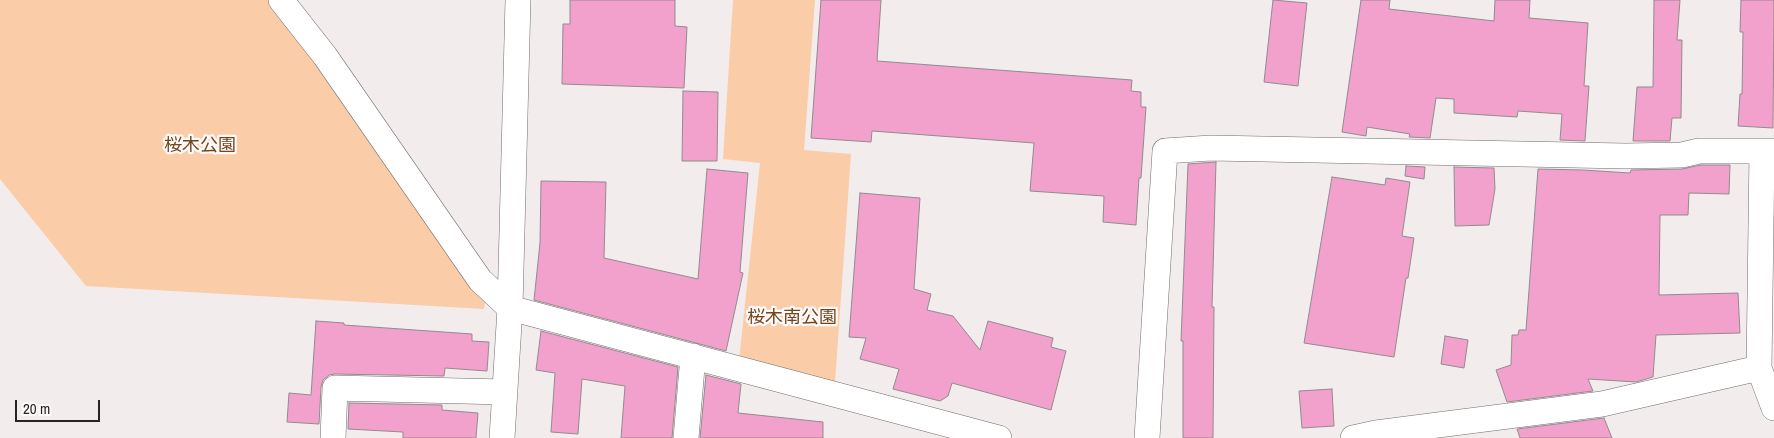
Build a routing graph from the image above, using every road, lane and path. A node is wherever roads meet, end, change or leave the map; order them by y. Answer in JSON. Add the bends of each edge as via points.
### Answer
{"nodes":[{"id":1,"x":281,"y":0,"type":"edge"},
{"id":2,"x":518,"y":0,"type":"edge"},
{"id":3,"x":1768,"y":151,"type":"edge"},
{"id":4,"x":510,"y":308,"type":"junction"},
{"id":5,"x":693,"y":356,"type":"junction"},
{"id":6,"x":1760,"y":368,"type":"junction"},
{"id":7,"x":505,"y":392,"type":"junction"},
{"id":8,"x":1774,"y":408,"type":"edge"},
{"id":9,"x":928,"y":428,"type":"edge"},
{"id":10,"x":333,"y":438,"type":"edge"},
{"id":11,"x":502,"y":438,"type":"edge"},
{"id":12,"x":686,"y":438,"type":"edge"},
{"id":13,"x":999,"y":438,"type":"edge"},
{"id":14,"x":1147,"y":438,"type":"edge"},
{"id":15,"x":1352,"y":438,"type":"edge"}],
"edges":[{"from":1,"to":4,"type":"street","via":[[326,56],[480,280]]},
{"from":2,"to":4,"type":"street"},
{"from":3,"to":6,"type":"street"},
{"from":3,"to":14,"type":"street","via":[[1625,156],[1211,148],[1165,151]]},
{"from":4,"to":5,"type":"street"},
{"from":4,"to":7,"type":"street"},
{"from":5,"to":9,"type":"street"},
{"from":5,"to":12,"type":"street"},
{"from":6,"to":8,"type":"street"},
{"from":6,"to":15,"type":"street","via":[[1602,404]]},
{"from":7,"to":10,"type":"street","via":[[335,388]]},
{"from":7,"to":11,"type":"street"},
{"from":9,"to":13,"type":"street"}]}
